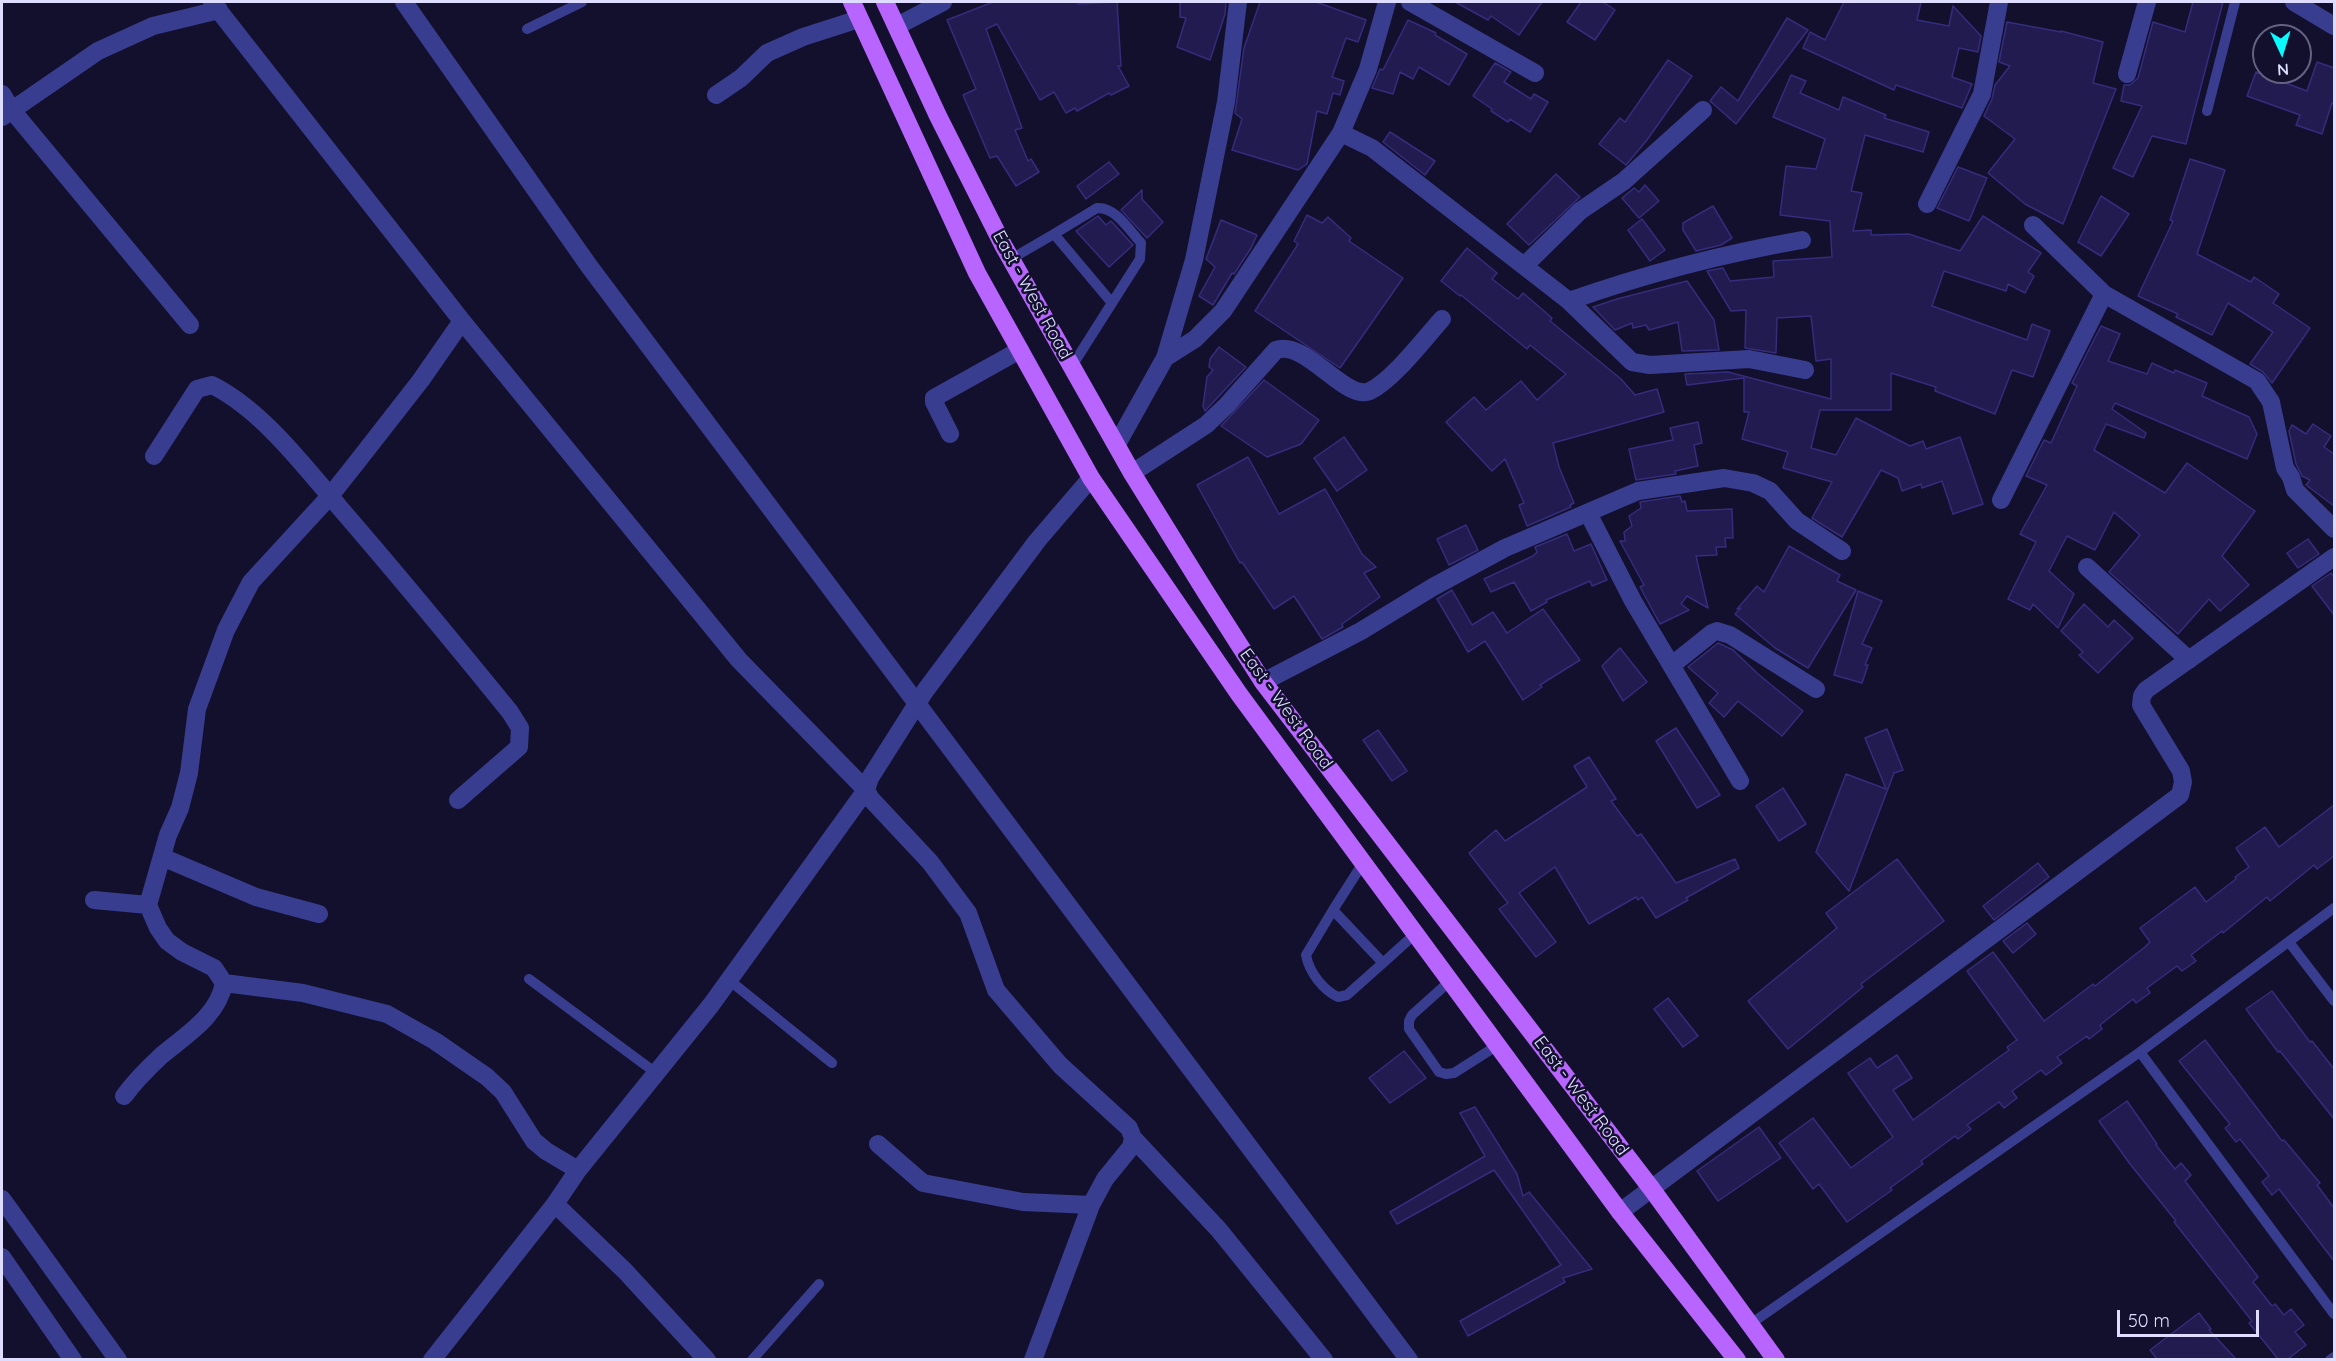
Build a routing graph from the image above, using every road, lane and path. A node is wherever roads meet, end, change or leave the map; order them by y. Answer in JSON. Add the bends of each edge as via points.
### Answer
{"nodes":[{"id":1,"x":404,"y":2,"type":"edge"},
{"id":2,"x":582,"y":2,"type":"edge"},
{"id":3,"x":852,"y":2,"type":"edge"},
{"id":4,"x":885,"y":2,"type":"edge"},
{"id":5,"x":943,"y":2,"type":"edge"},
{"id":6,"x":1238,"y":2,"type":"edge"},
{"id":7,"x":1387,"y":2,"type":"edge"},
{"id":8,"x":1410,"y":2,"type":"edge"},
{"id":9,"x":1999,"y":2,"type":"edge"},
{"id":10,"x":2147,"y":2,"type":"edge"},
{"id":11,"x":2235,"y":2,"type":"edge"},
{"id":12,"x":2294,"y":2,"type":"edge"},
{"id":13,"x":216,"y":6,"type":"edge"},
{"id":14,"x":859,"y":19,"type":"junction"},
{"id":15,"x":897,"y":26,"type":"junction"},
{"id":16,"x":2334,"y":26,"type":"edge"},
{"id":17,"x":527,"y":29,"type":"dead end"},
{"id":18,"x":1535,"y":73,"type":"dead end"},
{"id":19,"x":2127,"y":74,"type":"dead end"},
{"id":20,"x":716,"y":95,"type":"dead end"},
{"id":21,"x":5,"y":107,"type":"edge"},
{"id":22,"x":1703,"y":110,"type":"dead end"},
{"id":23,"x":2207,"y":111,"type":"dead end"},
{"id":24,"x":1341,"y":133,"type":"junction"},
{"id":25,"x":1927,"y":204,"type":"dead end"},
{"id":26,"x":2033,"y":225,"type":"dead end"},
{"id":27,"x":1054,"y":234,"type":"junction"},
{"id":28,"x":1802,"y":240,"type":"dead end"},
{"id":29,"x":1011,"y":259,"type":"junction"},
{"id":30,"x":1524,"y":266,"type":"junction"},
{"id":31,"x":2104,"y":294,"type":"junction"},
{"id":32,"x":1569,"y":301,"type":"junction"},
{"id":33,"x":1112,"y":303,"type":"junction"},
{"id":34,"x":1442,"y":319,"type":"dead end"},
{"id":35,"x":462,"y":321,"type":"junction"},
{"id":36,"x":190,"y":325,"type":"dead end"},
{"id":37,"x":1020,"y":350,"type":"junction"},
{"id":38,"x":1165,"y":358,"type":"junction"},
{"id":39,"x":1072,"y":366,"type":"junction"},
{"id":40,"x":1805,"y":370,"type":"dead end"},
{"id":41,"x":950,"y":434,"type":"dead end"},
{"id":42,"x":1117,"y":444,"type":"junction"},
{"id":43,"x":154,"y":456,"type":"dead end"},
{"id":44,"x":1132,"y":472,"type":"junction"},
{"id":45,"x":1091,"y":478,"type":"junction"},
{"id":46,"x":330,"y":496,"type":"junction"},
{"id":47,"x":2001,"y":500,"type":"dead end"},
{"id":48,"x":1588,"y":513,"type":"junction"},
{"id":49,"x":2334,"y":529,"type":"edge"},
{"id":50,"x":1842,"y":551,"type":"dead end"},
{"id":51,"x":2334,"y":557,"type":"edge"},
{"id":52,"x":2087,"y":567,"type":"dead end"},
{"id":53,"x":2189,"y":660,"type":"junction"},
{"id":54,"x":1672,"y":665,"type":"junction"},
{"id":55,"x":1263,"y":682,"type":"junction"},
{"id":56,"x":1816,"y":689,"type":"dead end"},
{"id":57,"x":916,"y":705,"type":"junction"},
{"id":58,"x":1740,"y":781,"type":"dead end"},
{"id":59,"x":866,"y":789,"type":"junction"},
{"id":60,"x":458,"y":800,"type":"dead end"},
{"id":61,"x":162,"y":857,"type":"junction"},
{"id":62,"x":1363,"y":863,"type":"junction"},
{"id":63,"x":94,"y":900,"type":"dead end"},
{"id":64,"x":148,"y":905,"type":"junction"},
{"id":65,"x":2334,"y":908,"type":"edge"},
{"id":66,"x":1333,"y":910,"type":"junction"},
{"id":67,"x":319,"y":914,"type":"dead end"},
{"id":68,"x":1415,"y":934,"type":"junction"},
{"id":69,"x":2289,"y":942,"type":"junction"},
{"id":70,"x":1383,"y":963,"type":"junction"},
{"id":71,"x":530,"y":980,"type":"dead end"},
{"id":72,"x":729,"y":980,"type":"junction"},
{"id":73,"x":1450,"y":981,"type":"junction"},
{"id":74,"x":224,"y":983,"type":"junction"},
{"id":75,"x":2334,"y":1001,"type":"edge"},
{"id":76,"x":1498,"y":1045,"type":"junction"},
{"id":77,"x":2140,"y":1052,"type":"junction"},
{"id":78,"x":832,"y":1063,"type":"dead end"},
{"id":79,"x":656,"y":1073,"type":"junction"},
{"id":80,"x":124,"y":1096,"type":"dead end"},
{"id":81,"x":1133,"y":1138,"type":"junction"},
{"id":82,"x":878,"y":1144,"type":"dead end"},
{"id":83,"x":578,"y":1170,"type":"junction"},
{"id":84,"x":1652,"y":1188,"type":"junction"},
{"id":85,"x":2,"y":1199,"type":"edge"},
{"id":86,"x":555,"y":1204,"type":"junction"},
{"id":87,"x":1091,"y":1205,"type":"junction"},
{"id":88,"x":1620,"y":1212,"type":"junction"},
{"id":89,"x":2,"y":1257,"type":"edge"},
{"id":90,"x":819,"y":1284,"type":"dead end"},
{"id":91,"x":2334,"y":1314,"type":"edge"},
{"id":92,"x":1749,"y":1325,"type":"junction"},
{"id":93,"x":2334,"y":1357,"type":"edge"},
{"id":94,"x":73,"y":1359,"type":"edge"},
{"id":95,"x":118,"y":1359,"type":"edge"},
{"id":96,"x":432,"y":1359,"type":"edge"},
{"id":97,"x":707,"y":1359,"type":"edge"},
{"id":98,"x":752,"y":1359,"type":"edge"},
{"id":99,"x":1033,"y":1359,"type":"edge"},
{"id":100,"x":1324,"y":1359,"type":"edge"},
{"id":101,"x":1409,"y":1359,"type":"edge"},
{"id":102,"x":1737,"y":1359,"type":"edge"},
{"id":103,"x":1776,"y":1359,"type":"edge"},
{"id":104,"x":2330,"y":1359,"type":"edge"}],
"edges":[{"from":1,"to":57,"type":"street","via":[[589,266]]},
{"from":2,"to":17,"type":"lane"},
{"from":3,"to":14,"type":"main road","name":"East - West Road"},
{"from":4,"to":15,"type":"main road","name":"East - West Road"},
{"from":5,"to":15,"type":"street"},
{"from":6,"to":38,"type":"street","via":[[1226,102],[1194,260]]},
{"from":7,"to":24,"type":"street","via":[[1368,69]]},
{"from":8,"to":18,"type":"street"},
{"from":9,"to":25,"type":"street","via":[[1982,94]]},
{"from":10,"to":19,"type":"street"},
{"from":11,"to":23,"type":"lane"},
{"from":12,"to":16,"type":"street"},
{"from":13,"to":21,"type":"street","via":[[153,26],[99,51]]},
{"from":13,"to":35,"type":"street"},
{"from":14,"to":20,"type":"street","via":[[767,53]]},
{"from":14,"to":37,"type":"main road","name":"East - West Road","via":[[977,273]]},
{"from":15,"to":29,"type":"main road","name":"East - West Road"},
{"from":21,"to":36,"type":"street"},
{"from":22,"to":30,"type":"street","via":[[1624,181],[1580,211]]},
{"from":24,"to":30,"type":"street","via":[[1372,148]]},
{"from":24,"to":38,"type":"street","via":[[1223,311],[1195,339]]},
{"from":26,"to":31,"type":"street"},
{"from":27,"to":29,"type":"lane"},
{"from":27,"to":33,"type":"lane"},
{"from":27,"to":33,"type":"lane","via":[[1097,208],[1105,208],[1141,243],[1140,259]]},
{"from":28,"to":32,"type":"street","via":[[1672,267]]},
{"from":29,"to":39,"type":"main road","name":"East - West Road"},
{"from":30,"to":32,"type":"street"},
{"from":31,"to":47,"type":"street"},
{"from":31,"to":49,"type":"street","via":[[2257,381],[2271,402],[2284,468],[2295,489]]},
{"from":32,"to":40,"type":"street","via":[[1632,362],[1641,365],[1749,359]]},
{"from":33,"to":39,"type":"lane"},
{"from":34,"to":44,"type":"street","via":[[1399,367],[1364,393],[1338,381],[1293,349],[1276,350],[1206,425]]},
{"from":35,"to":46,"type":"street"},
{"from":35,"to":59,"type":"street","via":[[739,660]]},
{"from":37,"to":41,"type":"street","via":[[934,398]]},
{"from":37,"to":45,"type":"main road","name":"East - West Road"},
{"from":38,"to":42,"type":"street"},
{"from":39,"to":42,"type":"main road","name":"East - West Road"},
{"from":42,"to":44,"type":"main road","name":"East - West Road"},
{"from":43,"to":46,"type":"street","via":[[198,389],[212,385],[247,409],[305,465]]},
{"from":44,"to":55,"type":"main road","name":"East - West Road"},
{"from":45,"to":57,"type":"street","via":[[1037,541]]},
{"from":45,"to":62,"type":"main road","name":"East - West Road","via":[[1239,694]]},
{"from":46,"to":60,"type":"street","via":[[422,603],[519,728],[519,747]]},
{"from":46,"to":61,"type":"street","via":[[251,582],[226,630],[197,709],[189,773]]},
{"from":48,"to":50,"type":"street","via":[[1638,491],[1724,478],[1753,483],[1770,491],[1797,521]]},
{"from":48,"to":54,"type":"street","via":[[1633,601]]},
{"from":48,"to":55,"type":"street","via":[[1505,548]]},
{"from":51,"to":53,"type":"street"},
{"from":52,"to":53,"type":"street"},
{"from":53,"to":84,"type":"street","via":[[2146,690],[2141,705],[2181,771],[2180,795]]},
{"from":54,"to":56,"type":"street","via":[[1712,633],[1722,632]]},
{"from":54,"to":58,"type":"street"},
{"from":55,"to":84,"type":"main road","name":"East - West Road"},
{"from":57,"to":59,"type":"street"},
{"from":57,"to":101,"type":"street"},
{"from":59,"to":72,"type":"street"},
{"from":59,"to":81,"type":"street","via":[[930,862],[968,913],[996,990],[1060,1065],[1129,1128]]},
{"from":61,"to":64,"type":"street"},
{"from":61,"to":67,"type":"street","via":[[256,897]]},
{"from":62,"to":66,"type":"lane"},
{"from":62,"to":68,"type":"main road","name":"East - West Road"},
{"from":63,"to":64,"type":"street"},
{"from":64,"to":74,"type":"street","via":[[167,941],[214,968]]},
{"from":65,"to":69,"type":"lane"},
{"from":66,"to":70,"type":"lane"},
{"from":66,"to":70,"type":"lane","via":[[1306,955],[1327,992],[1338,998],[1347,995]]},
{"from":68,"to":70,"type":"lane"},
{"from":68,"to":73,"type":"main road","name":"East - West Road"},
{"from":69,"to":75,"type":"lane"},
{"from":69,"to":77,"type":"lane"},
{"from":71,"to":79,"type":"lane"},
{"from":72,"to":78,"type":"lane"},
{"from":72,"to":79,"type":"street"},
{"from":73,"to":76,"type":"main road","name":"East - West Road"},
{"from":73,"to":76,"type":"lane","via":[[1409,1021],[1409,1029],[1439,1072],[1454,1073]]},
{"from":74,"to":80,"type":"street","via":[[221,998],[212,1010],[143,1073]]},
{"from":74,"to":83,"type":"street","via":[[303,993],[387,1014],[487,1077],[503,1092],[534,1141]]},
{"from":76,"to":88,"type":"main road","name":"East - West Road"},
{"from":77,"to":91,"type":"lane"},
{"from":77,"to":92,"type":"lane"},
{"from":79,"to":83,"type":"street"},
{"from":81,"to":87,"type":"street","via":[[1131,1147],[1105,1179]]},
{"from":81,"to":100,"type":"street","via":[[1219,1230]]},
{"from":82,"to":87,"type":"street","via":[[923,1183],[1023,1202]]},
{"from":83,"to":86,"type":"street"},
{"from":84,"to":88,"type":"street"},
{"from":84,"to":92,"type":"main road","name":"East - West Road"},
{"from":85,"to":95,"type":"street"},
{"from":86,"to":96,"type":"street"},
{"from":86,"to":97,"type":"street","via":[[625,1271]]},
{"from":87,"to":99,"type":"street"},
{"from":88,"to":102,"type":"main road","name":"East - West Road"},
{"from":89,"to":94,"type":"street"},
{"from":90,"to":98,"type":"lane"},
{"from":92,"to":103,"type":"main road","name":"East - West Road"},
{"from":93,"to":104,"type":"lane"}]}
